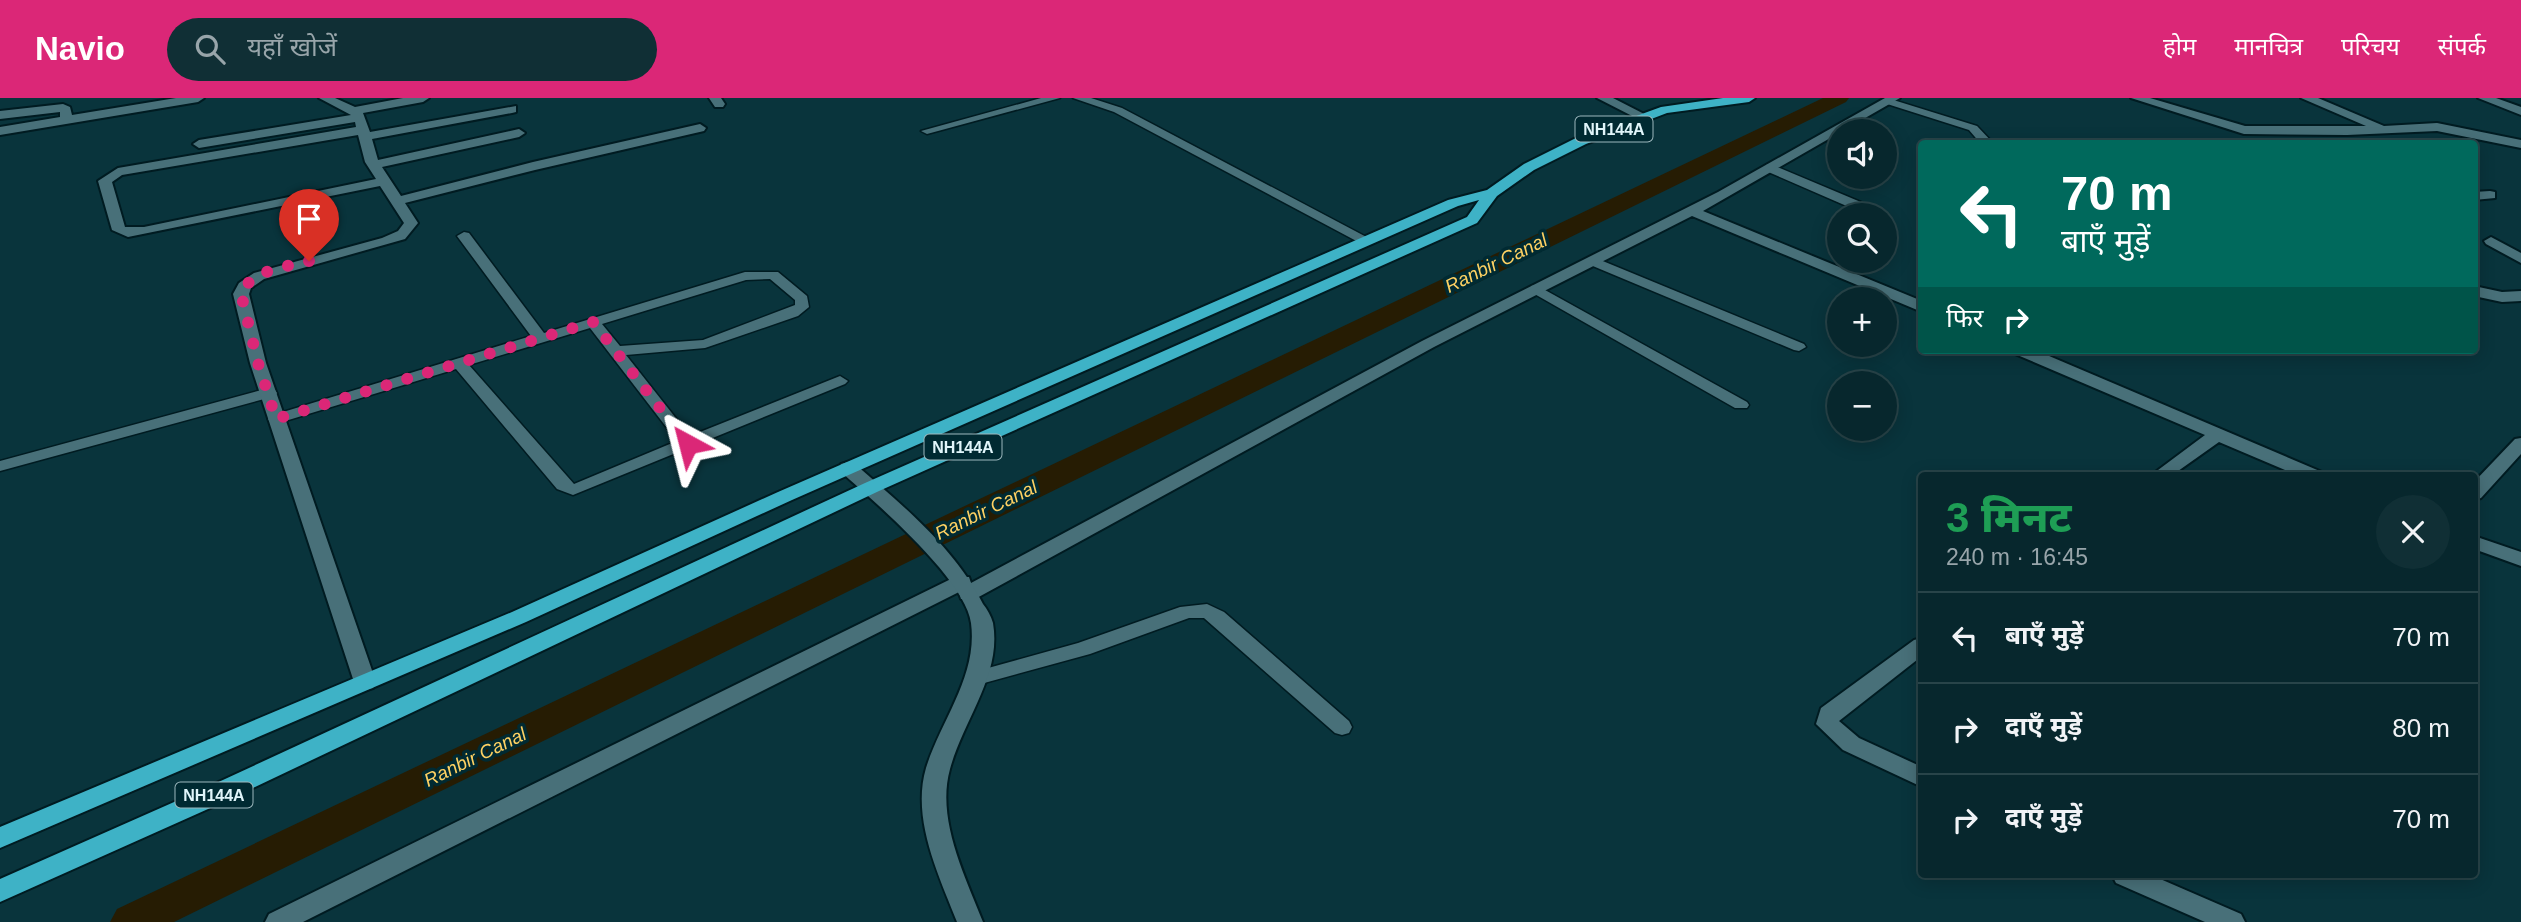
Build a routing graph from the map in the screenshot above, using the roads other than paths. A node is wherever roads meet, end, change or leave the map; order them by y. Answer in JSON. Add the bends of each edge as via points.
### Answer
{"nodes":[{"id":1,"x":9,"y":98,"type":"edge"},
{"id":2,"x":198,"y":98,"type":"edge"},
{"id":3,"x":325,"y":98,"type":"edge"},
{"id":4,"x":423,"y":98,"type":"edge"},
{"id":5,"x":1054,"y":98,"type":"edge"},
{"id":6,"x":1079,"y":98,"type":"edge"},
{"id":7,"x":1603,"y":98,"type":"edge"},
{"id":8,"x":1749,"y":98,"type":"edge"},
{"id":9,"x":2137,"y":98,"type":"edge"},
{"id":10,"x":2307,"y":98,"type":"edge"},
{"id":11,"x":2484,"y":98,"type":"edge"},
{"id":12,"x":1891,"y":99,"type":"edge"},
{"id":13,"x":512,"y":109,"type":"dead end"},
{"id":14,"x":2521,"y":111,"type":"edge"},
{"id":15,"x":1,"y":115,"type":"edge"},
{"id":16,"x":1644,"y":117,"type":"junction"},
{"id":17,"x":66,"y":119,"type":"junction"},
{"id":18,"x":361,"y":124,"type":"junction"},
{"id":19,"x":700,"y":128,"type":"dead end"},
{"id":20,"x":2387,"y":130,"type":"junction"},
{"id":21,"x":0,"y":131,"type":"edge"},
{"id":22,"x":927,"y":131,"type":"dead end"},
{"id":23,"x":2273,"y":131,"type":"junction"},
{"id":24,"x":2347,"y":131,"type":"junction"},
{"id":25,"x":519,"y":133,"type":"dead end"},
{"id":26,"x":1984,"y":140,"type":"edge"},
{"id":27,"x":2284,"y":140,"type":"edge"},
{"id":28,"x":2362,"y":140,"type":"edge"},
{"id":29,"x":2521,"y":144,"type":"edge"},
{"id":30,"x":139,"y":154,"type":"dead end"},
{"id":31,"x":374,"y":165,"type":"junction"},
{"id":32,"x":1770,"y":168,"type":"junction"},
{"id":33,"x":384,"y":181,"type":"junction"},
{"id":34,"x":1492,"y":193,"type":"junction"},
{"id":35,"x":2478,"y":195,"type":"edge"},
{"id":36,"x":2490,"y":195,"type":"dead end"},
{"id":37,"x":397,"y":201,"type":"junction"},
{"id":38,"x":1851,"y":203,"type":"edge"},
{"id":39,"x":1691,"y":211,"type":"junction"},
{"id":40,"x":464,"y":236,"type":"dead end"},
{"id":41,"x":1367,"y":241,"type":"junction"},
{"id":42,"x":2491,"y":241,"type":"dead end"},
{"id":43,"x":2521,"y":259,"type":"edge"},
{"id":44,"x":1593,"y":261,"type":"junction"},
{"id":45,"x":1536,"y":289,"type":"junction"},
{"id":46,"x":2478,"y":292,"type":"edge"},
{"id":47,"x":2521,"y":296,"type":"edge"},
{"id":48,"x":1918,"y":305,"type":"edge"},
{"id":49,"x":593,"y":322,"type":"junction"},
{"id":50,"x":540,"y":338,"type":"junction"},
{"id":51,"x":1798,"y":347,"type":"dead end"},
{"id":52,"x":617,"y":351,"type":"junction"},
{"id":53,"x":2030,"y":354,"type":"edge"},
{"id":54,"x":459,"y":363,"type":"junction"},
{"id":55,"x":841,"y":381,"type":"dead end"},
{"id":56,"x":269,"y":393,"type":"junction"},
{"id":57,"x":1741,"y":405,"type":"dead end"},
{"id":58,"x":276,"y":419,"type":"junction"},
{"id":59,"x":2217,"y":435,"type":"junction"},
{"id":60,"x":2521,"y":443,"type":"edge"},
{"id":61,"x":688,"y":444,"type":"junction"},
{"id":62,"x":0,"y":466,"type":"edge"},
{"id":63,"x":848,"y":468,"type":"junction"},
{"id":64,"x":2165,"y":472,"type":"edge"},
{"id":65,"x":2305,"y":472,"type":"edge"},
{"id":66,"x":872,"y":487,"type":"junction"},
{"id":67,"x":2478,"y":490,"type":"edge"},
{"id":68,"x":2478,"y":543,"type":"edge"},
{"id":69,"x":2521,"y":559,"type":"edge"},
{"id":70,"x":965,"y":588,"type":"junction"},
{"id":71,"x":1918,"y":648,"type":"edge"},
{"id":72,"x":977,"y":678,"type":"junction"},
{"id":73,"x":365,"y":682,"type":"junction"},
{"id":74,"x":1342,"y":727,"type":"dead end"},
{"id":75,"x":1918,"y":776,"type":"edge"},
{"id":76,"x":0,"y":838,"type":"edge"},
{"id":77,"x":2131,"y":878,"type":"edge"},
{"id":78,"x":0,"y":891,"type":"edge"},
{"id":79,"x":278,"y":922,"type":"edge"},
{"id":80,"x":970,"y":922,"type":"edge"},
{"id":81,"x":2232,"y":922,"type":"edge"}],
"edges":[{"from":1,"to":15,"type":"street"},
{"from":2,"to":17,"type":"street"},
{"from":3,"to":18,"type":"street"},
{"from":4,"to":18,"type":"street"},
{"from":5,"to":22,"type":"lane"},
{"from":6,"to":41,"type":"lane","via":[[1118,110]]},
{"from":7,"to":16,"type":"street"},
{"from":8,"to":16,"type":"highway","number":"NH144A"},
{"from":9,"to":23,"type":"street","via":[[2234,128]]},
{"from":10,"to":20,"type":"street"},
{"from":11,"to":14,"type":"street"},
{"from":12,"to":26,"type":"lane","via":[[1973,128]]},
{"from":12,"to":32,"type":"street"},
{"from":13,"to":18,"type":"street"},
{"from":15,"to":17,"type":"street","via":[[63,108]]},
{"from":16,"to":34,"type":"highway","number":"NH144A","via":[[1547,157]]},
{"from":17,"to":21,"type":"street"},
{"from":18,"to":30,"type":"street"},
{"from":18,"to":31,"type":"street"},
{"from":18,"to":33,"type":"street","via":[[118,172],[105,181],[119,230],[144,231]]},
{"from":19,"to":37,"type":"street"},
{"from":20,"to":24,"type":"street"},
{"from":20,"to":29,"type":"street","via":[[2446,128]]},
{"from":23,"to":24,"type":"street"},
{"from":23,"to":27,"type":"street"},
{"from":24,"to":28,"type":"street"},
{"from":25,"to":31,"type":"street"},
{"from":31,"to":33,"type":"street"},
{"from":32,"to":38,"type":"lane"},
{"from":32,"to":39,"type":"street"},
{"from":33,"to":37,"type":"street"},
{"from":34,"to":41,"type":"highway","number":"NH144A","via":[[1453,203]]},
{"from":34,"to":66,"type":"highway","number":"NH144A","via":[[1472,219]]},
{"from":35,"to":36,"type":"street"},
{"from":37,"to":56,"type":"street","via":[[411,223],[402,235],[259,276],[244,286],[241,294]]},
{"from":39,"to":44,"type":"street"},
{"from":39,"to":48,"type":"street"},
{"from":40,"to":50,"type":"lane"},
{"from":41,"to":63,"type":"highway","number":"NH144A"},
{"from":42,"to":43,"type":"street"},
{"from":44,"to":45,"type":"street"},
{"from":44,"to":51,"type":"lane"},
{"from":45,"to":57,"type":"lane"},
{"from":45,"to":70,"type":"street"},
{"from":46,"to":47,"type":"street"},
{"from":49,"to":50,"type":"lane"},
{"from":49,"to":52,"type":"lane"},
{"from":49,"to":52,"type":"lane","via":[[756,274],[773,275],[803,303],[793,313],[705,344]]},
{"from":50,"to":54,"type":"lane"},
{"from":52,"to":61,"type":"lane"},
{"from":53,"to":59,"type":"street"},
{"from":54,"to":58,"type":"lane"},
{"from":54,"to":61,"type":"lane","via":[[567,489]]},
{"from":55,"to":61,"type":"lane"},
{"from":56,"to":58,"type":"street"},
{"from":56,"to":62,"type":"lane"},
{"from":58,"to":73,"type":"street"},
{"from":59,"to":64,"type":"street"},
{"from":59,"to":65,"type":"street"},
{"from":60,"to":67,"type":"street"},
{"from":63,"to":66,"type":"street"},
{"from":63,"to":73,"type":"highway","number":"NH144A"},
{"from":66,"to":70,"type":"street"},
{"from":66,"to":78,"type":"highway","number":"NH144A"},
{"from":68,"to":69,"type":"street"},
{"from":70,"to":72,"type":"street","via":[[982,621]]},
{"from":70,"to":79,"type":"street"},
{"from":71,"to":75,"type":"street","via":[[1829,714],[1827,724],[1851,744]]},
{"from":72,"to":74,"type":"lane","via":[[1083,649],[1197,610],[1217,617]]},
{"from":72,"to":80,"type":"street","via":[[934,788],[946,859]]},
{"from":73,"to":76,"type":"highway"},
{"from":77,"to":81,"type":"street"}]}
